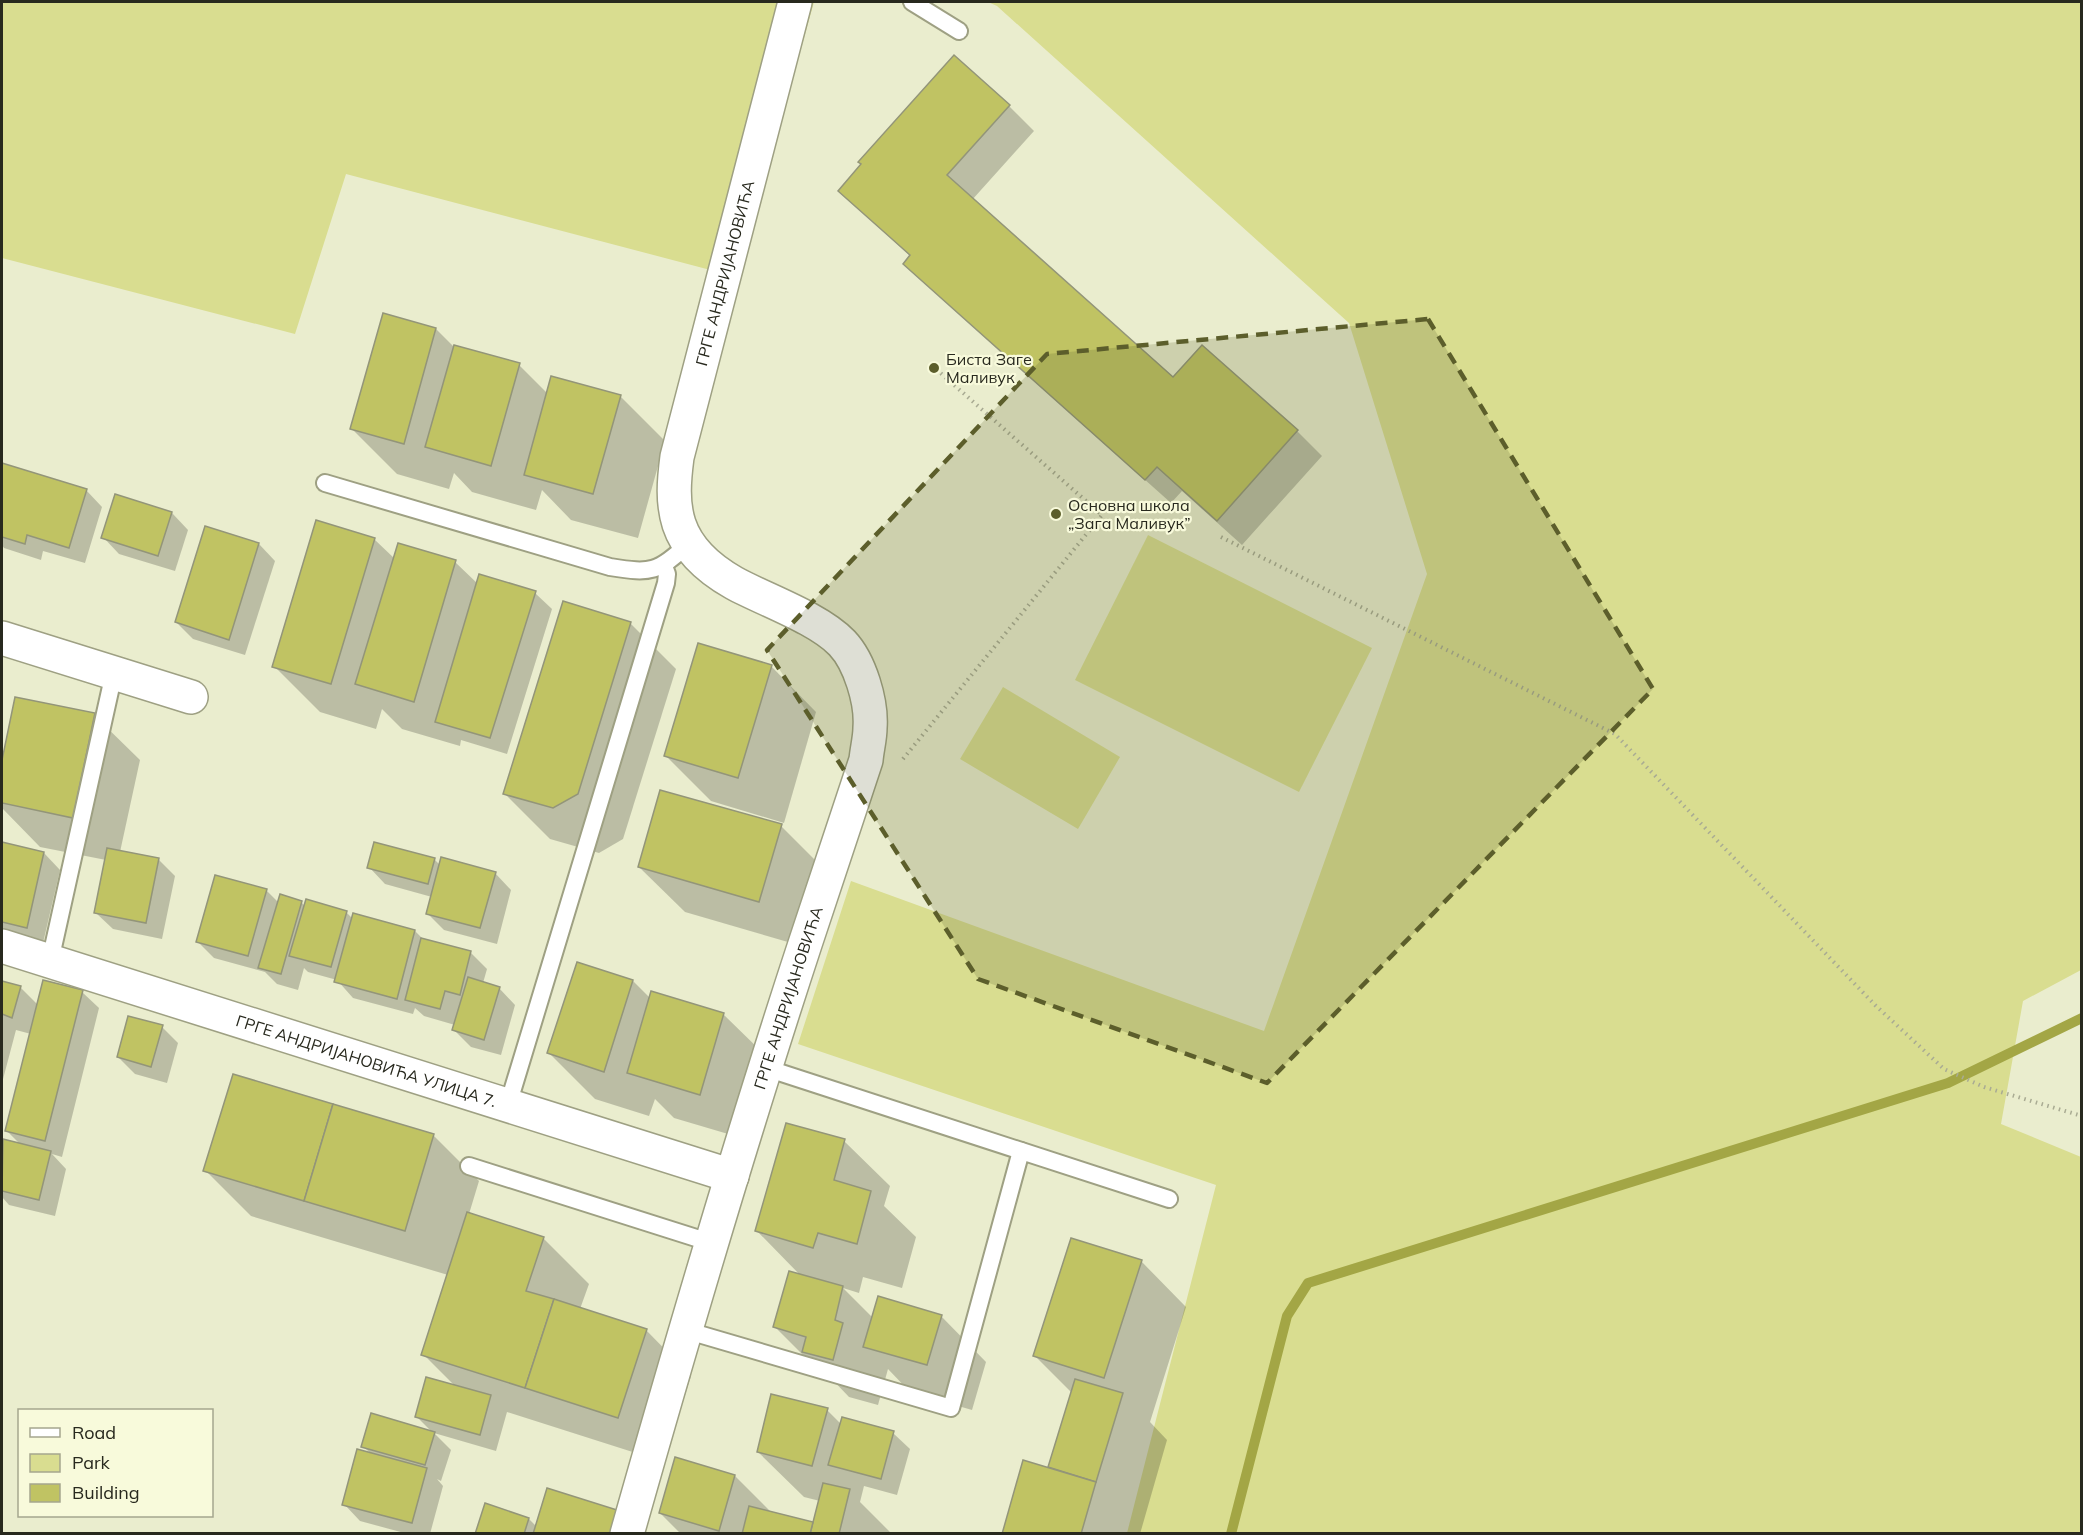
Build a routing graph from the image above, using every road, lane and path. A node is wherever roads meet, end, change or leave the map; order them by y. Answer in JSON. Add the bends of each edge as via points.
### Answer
{"nodes":[{"id":1,"x":795,"y":2,"type":"edge"},
{"id":2,"x":912,"y":2,"type":"edge"},
{"id":3,"x":959,"y":31,"type":"dead end"},
{"id":4,"x":937,"y":370,"type":"dead end"},
{"id":5,"x":325,"y":483,"type":"dead end"},
{"id":6,"x":1221,"y":537,"type":"dead end"},
{"id":7,"x":689,"y":544,"type":"junction"},
{"id":8,"x":664,"y":566,"type":"junction"},
{"id":9,"x":2,"y":638,"type":"edge"},
{"id":10,"x":114,"y":673,"type":"junction"},
{"id":11,"x":191,"y":697,"type":"dead end"},
{"id":12,"x":900,"y":762,"type":"dead end"},
{"id":13,"x":2,"y":946,"type":"edge"},
{"id":14,"x":50,"y":961,"type":"junction"},
{"id":15,"x":766,"y":1068,"type":"junction"},
{"id":16,"x":508,"y":1105,"type":"junction"},
{"id":17,"x":2082,"y":1116,"type":"edge"},
{"id":18,"x":1021,"y":1151,"type":"junction"},
{"id":19,"x":469,"y":1166,"type":"dead end"},
{"id":20,"x":732,"y":1176,"type":"junction"},
{"id":21,"x":1169,"y":1199,"type":"dead end"},
{"id":22,"x":712,"y":1243,"type":"junction"},
{"id":23,"x":685,"y":1330,"type":"junction"},
{"id":24,"x":627,"y":1533,"type":"edge"}],
"edges":[{"from":1,"to":7,"type":"street","name":"ГРГЕ АНДРИЈАНОВИЋА","via":[[677,457],[673,493],[679,525]]},
{"from":2,"to":3,"type":"lane"},
{"from":4,"to":12,"type":"path","via":[[1102,515]]},
{"from":5,"to":8,"type":"lane","via":[[610,567],[640,572]]},
{"from":6,"to":17,"type":"path","via":[[1616,734],[1875,1005],[1944,1069],[1984,1087]]},
{"from":7,"to":8,"type":"lane"},
{"from":7,"to":15,"type":"street","name":"ГРГЕ АНДРИЈАНОВИЋА","via":[[720,575],[814,623],[842,643],[856,664],[869,705],[871,728],[866,760]]},
{"from":8,"to":16,"type":"lane","via":[[666,583]]},
{"from":9,"to":10,"type":"street"},
{"from":10,"to":11,"type":"street"},
{"from":10,"to":14,"type":"lane"},
{"from":13,"to":14,"type":"street","name":"ГРГЕ АНДРИЈАНОВИЋА УЛИЦА 7."},
{"from":14,"to":16,"type":"street","name":"ГРГЕ АНДРИЈАНОВИЋА УЛИЦА 7."},
{"from":15,"to":18,"type":"lane"},
{"from":15,"to":20,"type":"street","name":"ГРГЕ АНДРИЈАНОВИЋА"},
{"from":16,"to":20,"type":"street","name":"ГРГЕ АНДРИЈАНОВИЋА УЛИЦА 7."},
{"from":18,"to":21,"type":"lane"},
{"from":18,"to":23,"type":"lane","via":[[951,1408]]},
{"from":19,"to":22,"type":"lane"},
{"from":20,"to":22,"type":"street","name":"ГРГЕ АНДРИЈАНОВИЋА"},
{"from":22,"to":23,"type":"street","name":"ГРГЕ АНДРИЈАНОВИЋА"},
{"from":23,"to":24,"type":"street","name":"ГРГЕ АНДРИЈАНОВИЋА"}]}
